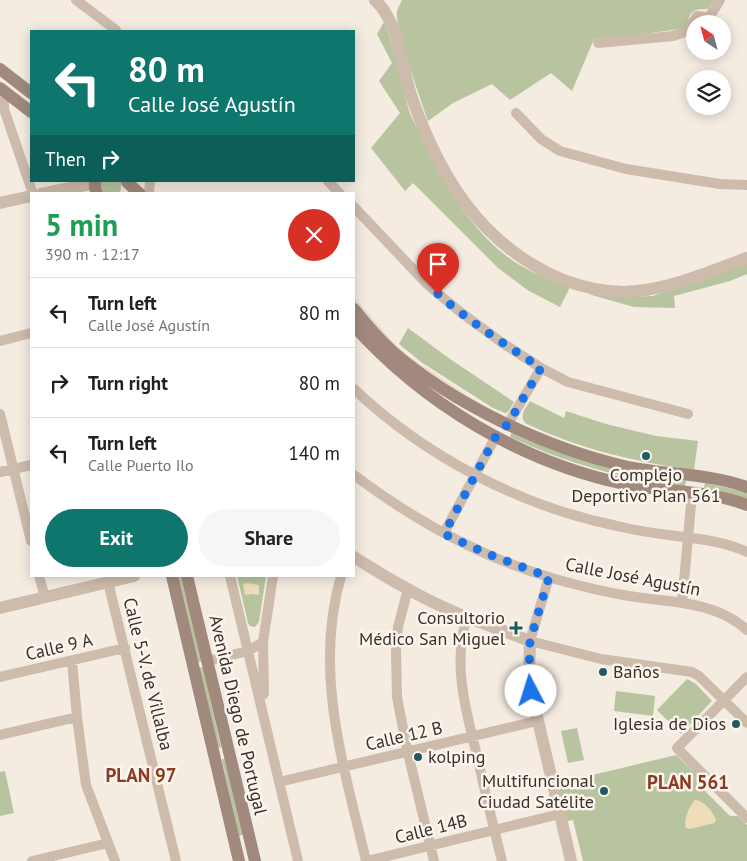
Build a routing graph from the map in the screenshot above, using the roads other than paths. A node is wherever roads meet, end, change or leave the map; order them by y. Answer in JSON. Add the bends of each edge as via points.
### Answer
{"nodes":[{"id":1,"x":76,"y":0,"type":"edge"},
{"id":2,"x":376,"y":0,"type":"edge"},
{"id":3,"x":720,"y":0,"type":"edge"},
{"id":4,"x":712,"y":15,"type":"edge"},
{"id":5,"x":116,"y":30,"type":"edge"},
{"id":6,"x":686,"y":33,"type":"edge"},
{"id":7,"x":598,"y":43,"type":"dead end"},
{"id":8,"x":0,"y":69,"type":"edge"},
{"id":9,"x":4,"y":91,"type":"edge"},
{"id":10,"x":30,"y":92,"type":"edge"},
{"id":11,"x":30,"y":111,"type":"edge"},
{"id":12,"x":516,"y":113,"type":"dead end"},
{"id":13,"x":128,"y":182,"type":"edge"},
{"id":14,"x":329,"y":182,"type":"edge"},
{"id":15,"x":747,"y":185,"type":"edge"},
{"id":16,"x":95,"y":188,"type":"edge"},
{"id":17,"x":31,"y":192,"type":"edge"},
{"id":18,"x":59,"y":192,"type":"edge"},
{"id":19,"x":138,"y":192,"type":"edge"},
{"id":20,"x":338,"y":192,"type":"edge"},
{"id":21,"x":30,"y":196,"type":"edge"},
{"id":22,"x":0,"y":203,"type":"edge"},
{"id":23,"x":355,"y":208,"type":"edge"},
{"id":24,"x":747,"y":258,"type":"edge"},
{"id":25,"x":355,"y":310,"type":"edge"},
{"id":26,"x":355,"y":327,"type":"edge"},
{"id":27,"x":30,"y":333,"type":"edge"},
{"id":28,"x":0,"y":341,"type":"edge"},
{"id":29,"x":541,"y":368,"type":"junction"},
{"id":30,"x":355,"y":390,"type":"edge"},
{"id":31,"x":0,"y":414,"type":"edge"},
{"id":32,"x":688,"y":414,"type":"dead end"},
{"id":33,"x":508,"y":424,"type":"junction"},
{"id":34,"x":496,"y":436,"type":"junction"},
{"id":35,"x":30,"y":465,"type":"edge"},
{"id":36,"x":14,"y":469,"type":"junction"},
{"id":37,"x":0,"y":472,"type":"edge"},
{"id":38,"x":475,"y":475,"type":"junction"},
{"id":39,"x":355,"y":476,"type":"edge"},
{"id":40,"x":696,"y":477,"type":"junction"},
{"id":41,"x":747,"y":487,"type":"edge"},
{"id":42,"x":692,"y":494,"type":"junction"},
{"id":43,"x":747,"y":506,"type":"edge"},
{"id":44,"x":444,"y":534,"type":"junction"},
{"id":45,"x":30,"y":537,"type":"edge"},
{"id":46,"x":688,"y":537,"type":"junction"},
{"id":47,"x":747,"y":552,"type":"edge"},
{"id":48,"x":355,"y":558,"type":"edge"},
{"id":49,"x":40,"y":577,"type":"edge"},
{"id":50,"x":130,"y":577,"type":"edge"},
{"id":51,"x":172,"y":577,"type":"edge"},
{"id":52,"x":187,"y":577,"type":"edge"},
{"id":53,"x":230,"y":577,"type":"edge"},
{"id":54,"x":273,"y":577,"type":"edge"},
{"id":55,"x":341,"y":577,"type":"edge"},
{"id":56,"x":549,"y":577,"type":"junction"},
{"id":57,"x":108,"y":582,"type":"junction"},
{"id":58,"x":408,"y":589,"type":"junction"},
{"id":59,"x":45,"y":597,"type":"junction"},
{"id":60,"x":682,"y":603,"type":"junction"},
{"id":61,"x":0,"y":608,"type":"edge"},
{"id":62,"x":468,"y":618,"type":"junction"},
{"id":63,"x":747,"y":630,"type":"edge"},
{"id":64,"x":530,"y":641,"type":"junction"},
{"id":65,"x":263,"y":642,"type":"junction"},
{"id":66,"x":125,"y":648,"type":"junction"},
{"id":67,"x":248,"y":651,"type":"junction"},
{"id":68,"x":72,"y":661,"type":"junction"},
{"id":69,"x":208,"y":661,"type":"junction"},
{"id":70,"x":0,"y":677,"type":"edge"},
{"id":71,"x":747,"y":677,"type":"edge"},
{"id":72,"x":724,"y":700,"type":"junction"},
{"id":73,"x":77,"y":717,"type":"junction"},
{"id":74,"x":537,"y":721,"type":"junction"},
{"id":75,"x":747,"y":723,"type":"edge"},
{"id":76,"x":0,"y":735,"type":"edge"},
{"id":77,"x":472,"y":736,"type":"junction"},
{"id":78,"x":269,"y":738,"type":"junction"},
{"id":79,"x":229,"y":752,"type":"junction"},
{"id":80,"x":408,"y":752,"type":"junction"},
{"id":81,"x":214,"y":755,"type":"junction"},
{"id":82,"x":344,"y":767,"type":"junction"},
{"id":83,"x":279,"y":782,"type":"junction"},
{"id":84,"x":560,"y":814,"type":"junction"},
{"id":85,"x":747,"y":818,"type":"edge"},
{"id":86,"x":495,"y":830,"type":"junction"},
{"id":87,"x":108,"y":843,"type":"junction"},
{"id":88,"x":431,"y":846,"type":"junction"},
{"id":89,"x":32,"y":861,"type":"edge"},
{"id":90,"x":115,"y":861,"type":"edge"},
{"id":91,"x":176,"y":861,"type":"edge"},
{"id":92,"x":239,"y":861,"type":"edge"},
{"id":93,"x":255,"y":861,"type":"edge"},
{"id":94,"x":298,"y":861,"type":"edge"},
{"id":95,"x":366,"y":861,"type":"edge"},
{"id":96,"x":434,"y":861,"type":"edge"},
{"id":97,"x":502,"y":861,"type":"edge"},
{"id":98,"x":572,"y":861,"type":"edge"}],
"edges":[{"from":1,"to":5,"type":"street"},
{"from":2,"to":24,"type":"street","via":[[390,20],[411,96],[433,148],[456,190],[482,224],[525,261],[574,284],[612,291],[635,291],[684,282]]},
{"from":3,"to":4,"type":"street"},
{"from":6,"to":7,"type":"street"},
{"from":8,"to":10,"type":"main road"},
{"from":9,"to":11,"type":"main road"},
{"from":9,"to":17,"type":"street","via":[[4,109]]},
{"from":12,"to":15,"type":"street","via":[[541,139],[560,151],[626,169],[720,184]]},
{"from":13,"to":19,"type":"main road"},
{"from":14,"to":20,"type":"street"},
{"from":16,"to":18,"type":"street"},
{"from":21,"to":22,"type":"street"},
{"from":23,"to":29,"type":"street","via":[[446,301]]},
{"from":25,"to":33,"type":"main road","via":[[381,340],[418,371]]},
{"from":26,"to":34,"type":"main road","via":[[420,388],[464,419]]},
{"from":27,"to":28,"type":"street"},
{"from":29,"to":32,"type":"street","via":[[568,382]]},
{"from":29,"to":33,"type":"street"},
{"from":30,"to":38,"type":"street","via":[[409,434]]},
{"from":31,"to":36,"type":"street"},
{"from":33,"to":34,"type":"main road"},
{"from":33,"to":40,"type":"main road","via":[[602,460]]},
{"from":34,"to":38,"type":"street"},
{"from":34,"to":42,"type":"main road","via":[[553,462],[606,480]]},
{"from":35,"to":36,"type":"street"},
{"from":36,"to":37,"type":"street"},
{"from":36,"to":45,"type":"street"},
{"from":38,"to":44,"type":"street"},
{"from":38,"to":46,"type":"street","via":[[591,521]]},
{"from":39,"to":44,"type":"street","name":"Calle José Agustín"},
{"from":40,"to":41,"type":"main road"},
{"from":40,"to":42,"type":"main road"},
{"from":42,"to":43,"type":"main road"},
{"from":42,"to":46,"type":"street"},
{"from":44,"to":56,"type":"street","name":"Calle José Agustín"},
{"from":46,"to":47,"type":"street","via":[[715,541]]},
{"from":46,"to":60,"type":"street"},
{"from":48,"to":58,"type":"street"},
{"from":49,"to":59,"type":"street"},
{"from":50,"to":57,"type":"street"},
{"from":51,"to":81,"type":"main road","name":"Avenida Diego de Portugal"},
{"from":52,"to":69,"type":"main road","name":"Avenida Diego de Portugal"},
{"from":53,"to":67,"type":"street"},
{"from":54,"to":65,"type":"street"},
{"from":55,"to":82,"type":"street","via":[[329,662],[331,699]]},
{"from":56,"to":60,"type":"street","name":"Calle José Agustín","via":[[619,594]]},
{"from":56,"to":64,"type":"street"},
{"from":57,"to":59,"type":"street"},
{"from":57,"to":66,"type":"street","name":"Calle 5-V. de Villalba"},
{"from":58,"to":62,"type":"street"},
{"from":58,"to":80,"type":"street","via":[[398,627],[395,674]]},
{"from":59,"to":61,"type":"street"},
{"from":60,"to":63,"type":"street","name":"Calle José Agustín","via":[[714,610]]},
{"from":62,"to":64,"type":"street"},
{"from":62,"to":77,"type":"street","via":[[462,644],[462,679]]},
{"from":64,"to":72,"type":"street","via":[[601,660],[692,672]]},
{"from":64,"to":74,"type":"street","via":[[529,674]]},
{"from":65,"to":67,"type":"street"},
{"from":65,"to":78,"type":"street","via":[[262,679]]},
{"from":66,"to":68,"type":"street","name":"Calle 9 A"},
{"from":66,"to":91,"type":"street","name":"Calle 5-V. de Villalba"},
{"from":67,"to":69,"type":"street"},
{"from":67,"to":78,"type":"street"},
{"from":68,"to":70,"type":"street","name":"Calle 9 A"},
{"from":68,"to":73,"type":"street"},
{"from":69,"to":79,"type":"main road","name":"Avenida Diego de Portugal"},
{"from":71,"to":72,"type":"street"},
{"from":72,"to":75,"type":"street"},
{"from":72,"to":85,"type":"street","via":[[677,748]]},
{"from":73,"to":76,"type":"street"},
{"from":73,"to":87,"type":"street","via":[[86,785]]},
{"from":74,"to":77,"type":"street","name":"Calle 12 B"},
{"from":74,"to":84,"type":"street"},
{"from":77,"to":80,"type":"street","name":"Calle 12 B"},
{"from":77,"to":86,"type":"street"},
{"from":78,"to":83,"type":"street"},
{"from":79,"to":81,"type":"main road"},
{"from":79,"to":93,"type":"main road","name":"Avenida Diego de Portugal"},
{"from":80,"to":82,"type":"street","name":"Calle 12 B"},
{"from":80,"to":88,"type":"street"},
{"from":81,"to":92,"type":"main road","name":"Avenida Diego de Portugal"},
{"from":82,"to":83,"type":"street","name":"Calle 12 B"},
{"from":82,"to":95,"type":"street"},
{"from":83,"to":94,"type":"street"},
{"from":84,"to":86,"type":"street","name":"Calle 14B"},
{"from":84,"to":98,"type":"street"},
{"from":86,"to":88,"type":"street","name":"Calle 14B"},
{"from":86,"to":97,"type":"street"},
{"from":87,"to":89,"type":"street"},
{"from":87,"to":90,"type":"street"},
{"from":88,"to":95,"type":"street","name":"Calle 14B"},
{"from":88,"to":96,"type":"street"}]}
